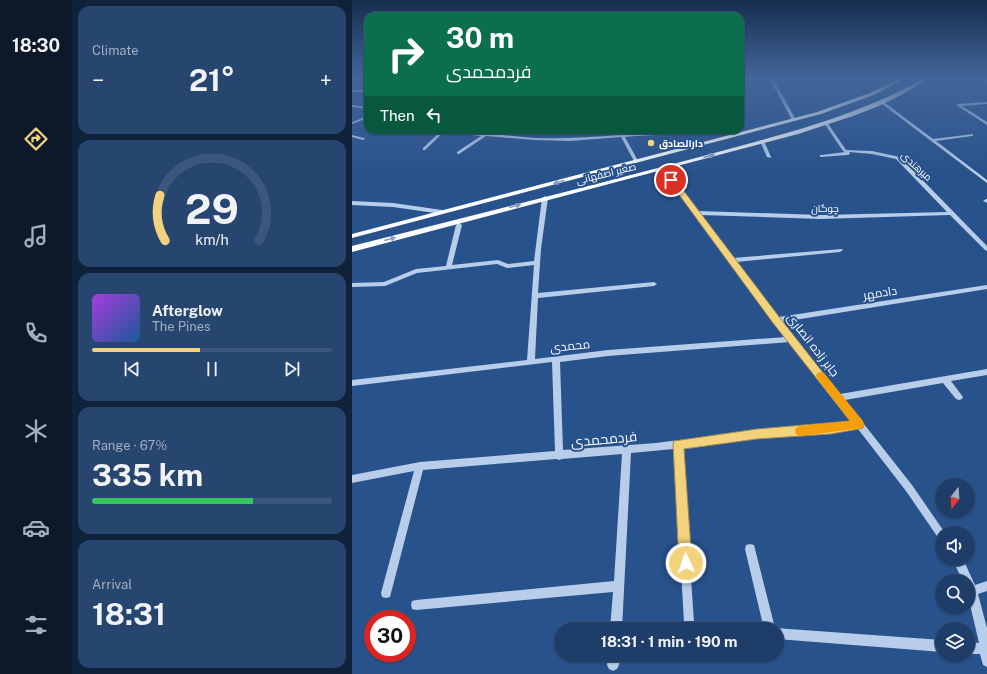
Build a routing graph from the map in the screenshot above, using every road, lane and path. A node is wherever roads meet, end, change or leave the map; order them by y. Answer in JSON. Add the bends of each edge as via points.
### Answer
{"nodes":[{"id":1,"x":788,"y":109,"type":"edge"},
{"id":2,"x":829,"y":109,"type":"edge"},
{"id":3,"x":865,"y":109,"type":"edge"},
{"id":4,"x":892,"y":109,"type":"edge"},
{"id":5,"x":965,"y":109,"type":"edge"},
{"id":6,"x":364,"y":119,"type":"edge"},
{"id":7,"x":794,"y":120,"type":"junction"},
{"id":8,"x":352,"y":123,"type":"edge"},
{"id":9,"x":826,"y":123,"type":"junction"},
{"id":10,"x":987,"y":124,"type":"edge"},
{"id":11,"x":744,"y":133,"type":"edge"},
{"id":12,"x":440,"y":134,"type":"edge"},
{"id":13,"x":474,"y":134,"type":"edge"},
{"id":14,"x":643,"y":134,"type":"edge"},
{"id":15,"x":714,"y":134,"type":"edge"},
{"id":16,"x":741,"y":134,"type":"edge"},
{"id":17,"x":485,"y":135,"type":"junction"},
{"id":18,"x":972,"y":135,"type":"dead end"},
{"id":19,"x":352,"y":136,"type":"edge"},
{"id":20,"x":623,"y":136,"type":"junction"},
{"id":21,"x":363,"y":139,"type":"dead end"},
{"id":22,"x":932,"y":140,"type":"junction"},
{"id":23,"x":715,"y":141,"type":"junction"},
{"id":24,"x":762,"y":141,"type":"junction"},
{"id":25,"x":425,"y":149,"type":"dead end"},
{"id":26,"x":845,"y":151,"type":"junction"},
{"id":27,"x":459,"y":153,"type":"dead end"},
{"id":28,"x":822,"y":156,"type":"dead end"},
{"id":29,"x":654,"y":157,"type":"junction"},
{"id":30,"x":769,"y":157,"type":"dead end"},
{"id":31,"x":636,"y":161,"type":"junction"},
{"id":32,"x":663,"y":169,"type":"junction"},
{"id":33,"x":987,"y":182,"type":"edge"},
{"id":34,"x":545,"y":198,"type":"junction"},
{"id":35,"x":352,"y":203,"type":"edge"},
{"id":36,"x":442,"y":212,"type":"junction"},
{"id":37,"x":697,"y":213,"type":"junction"},
{"id":38,"x":952,"y":213,"type":"junction"},
{"id":39,"x":459,"y":225,"type":"dead end"},
{"id":40,"x":352,"y":236,"type":"edge"},
{"id":41,"x":986,"y":246,"type":"edge"},
{"id":42,"x":352,"y":249,"type":"edge"},
{"id":43,"x":840,"y":250,"type":"dead end"},
{"id":44,"x":732,"y":260,"type":"junction"},
{"id":45,"x":537,"y":263,"type":"junction"},
{"id":46,"x":449,"y":267,"type":"junction"},
{"id":47,"x":654,"y":284,"type":"dead end"},
{"id":48,"x":352,"y":285,"type":"edge"},
{"id":49,"x":987,"y":287,"type":"edge"},
{"id":50,"x":535,"y":296,"type":"junction"},
{"id":51,"x":777,"y":320,"type":"junction"},
{"id":52,"x":792,"y":339,"type":"junction"},
{"id":53,"x":556,"y":359,"type":"junction"},
{"id":54,"x":531,"y":361,"type":"junction"},
{"id":55,"x":987,"y":372,"type":"edge"},
{"id":56,"x":944,"y":379,"type":"junction"},
{"id":57,"x":352,"y":383,"type":"edge"},
{"id":58,"x":959,"y":397,"type":"dead end"},
{"id":59,"x":838,"y":398,"type":"junction"},
{"id":60,"x":859,"y":425,"type":"junction"},
{"id":61,"x":678,"y":444,"type":"junction"},
{"id":62,"x":627,"y":450,"type":"junction"},
{"id":63,"x":559,"y":456,"type":"junction"},
{"id":64,"x":420,"y":466,"type":"junction"},
{"id":65,"x":352,"y":479,"type":"edge"},
{"id":66,"x":935,"y":526,"type":"edge"},
{"id":67,"x":750,"y":549,"type":"dead end"},
{"id":68,"x":619,"y":586,"type":"junction"},
{"id":69,"x":987,"y":586,"type":"edge"},
{"id":70,"x":975,"y":590,"type":"edge"},
{"id":71,"x":386,"y":593,"type":"dead end"},
{"id":72,"x":975,"y":605,"type":"edge"},
{"id":73,"x":416,"y":606,"type":"dead end"},
{"id":74,"x":616,"y":622,"type":"edge"},
{"id":75,"x":689,"y":622,"type":"dead end"},
{"id":76,"x":768,"y":622,"type":"edge"},
{"id":77,"x":784,"y":634,"type":"edge"},
{"id":78,"x":935,"y":645,"type":"edge"},
{"id":79,"x":975,"y":651,"type":"edge"},
{"id":80,"x":986,"y":655,"type":"edge"}],
"edges":[{"from":1,"to":7,"type":"street"},
{"from":2,"to":7,"type":"main road","name":"صغیر اصفهانی"},
{"from":3,"to":9,"type":"main road","name":"صغیر اصفهانی"},
{"from":4,"to":22,"type":"street"},
{"from":5,"to":10,"type":"street"},
{"from":6,"to":8,"type":"street"},
{"from":7,"to":11,"type":"main road","name":"صغیر اصفهانی"},
{"from":9,"to":24,"type":"main road","name":"صغیر اصفهانی"},
{"from":9,"to":26,"type":"street"},
{"from":12,"to":25,"type":"street"},
{"from":13,"to":17,"type":"street"},
{"from":14,"to":20,"type":"street"},
{"from":15,"to":23,"type":"street"},
{"from":16,"to":23,"type":"main road","name":"صغیر اصفهانی"},
{"from":17,"to":20,"type":"street","via":[[570,140]]},
{"from":17,"to":27,"type":"street"},
{"from":18,"to":22,"type":"street"},
{"from":19,"to":21,"type":"street"},
{"from":20,"to":31,"type":"street"},
{"from":22,"to":33,"type":"street"},
{"from":23,"to":29,"type":"main road","name":"صغیر اصفهانی"},
{"from":24,"to":30,"type":"street"},
{"from":32,"to":24,"type":"main road","name":"صغیر اصفهانی","one_way":true},
{"from":26,"to":28,"type":"street","via":[[848,154]]},
{"from":26,"to":38,"type":"street","name":"میرهندی","via":[[883,154],[898,158]]},
{"from":29,"to":31,"type":"main road","name":"صغیر اصفهانی"},
{"from":29,"to":32,"type":"main road"},
{"from":31,"to":36,"type":"main road","name":"صغیر اصفهانی","one_way":true},
{"from":32,"to":34,"type":"main road","name":"صغیر اصفهانی"},
{"from":32,"to":37,"type":"street","name":"جابر زاده انصاری"},
{"from":42,"to":34,"type":"main road","name":"صغیر اصفهانی","one_way":true},
{"from":34,"to":45,"type":"street"},
{"from":35,"to":36,"type":"street","via":[[393,205]]},
{"from":36,"to":40,"type":"main road","name":"صغیر اصفهانی"},
{"from":37,"to":38,"type":"street","name":"چوگان","via":[[821,217]]},
{"from":37,"to":44,"type":"street","name":"جابر زاده انصاری"},
{"from":38,"to":41,"type":"street","name":"میرهندی"},
{"from":39,"to":46,"type":"street"},
{"from":43,"to":44,"type":"street"},
{"from":44,"to":51,"type":"street","name":"جابر زاده انصاری"},
{"from":45,"to":46,"type":"street","via":[[507,266],[498,262]]},
{"from":45,"to":50,"type":"street"},
{"from":46,"to":48,"type":"street","via":[[416,270],[385,284]]},
{"from":47,"to":50,"type":"street"},
{"from":49,"to":51,"type":"street","name":"دادمهر"},
{"from":50,"to":54,"type":"street"},
{"from":51,"to":52,"type":"street","name":"جابر زاده انصاری"},
{"from":52,"to":53,"type":"street","name":"محمدی"},
{"from":52,"to":59,"type":"street","name":"جابر زاده انصاری"},
{"from":53,"to":54,"type":"street","name":"محمدی"},
{"from":53,"to":63,"type":"street"},
{"from":54,"to":57,"type":"street","name":"محمدی"},
{"from":55,"to":56,"type":"street"},
{"from":56,"to":58,"type":"street"},
{"from":56,"to":59,"type":"street"},
{"from":59,"to":60,"type":"street","name":"جابر زاده انصاری"},
{"from":60,"to":61,"type":"street","name":"فردمحمدی"},
{"from":60,"to":66,"type":"street","name":"جابر زاده انصاری","via":[[909,488]]},
{"from":61,"to":62,"type":"street","name":"فردمحمدی"},
{"from":61,"to":75,"type":"street"},
{"from":62,"to":63,"type":"street","name":"فردمحمدی"},
{"from":62,"to":68,"type":"street"},
{"from":63,"to":64,"type":"street","name":"فردمحمدی"},
{"from":64,"to":65,"type":"street","name":"فردمحمدی"},
{"from":64,"to":71,"type":"street"},
{"from":67,"to":76,"type":"street"},
{"from":68,"to":73,"type":"street"},
{"from":68,"to":74,"type":"street"},
{"from":69,"to":70,"type":"street"},
{"from":72,"to":80,"type":"street"},
{"from":77,"to":78,"type":"street"},
{"from":79,"to":80,"type":"street"}]}
